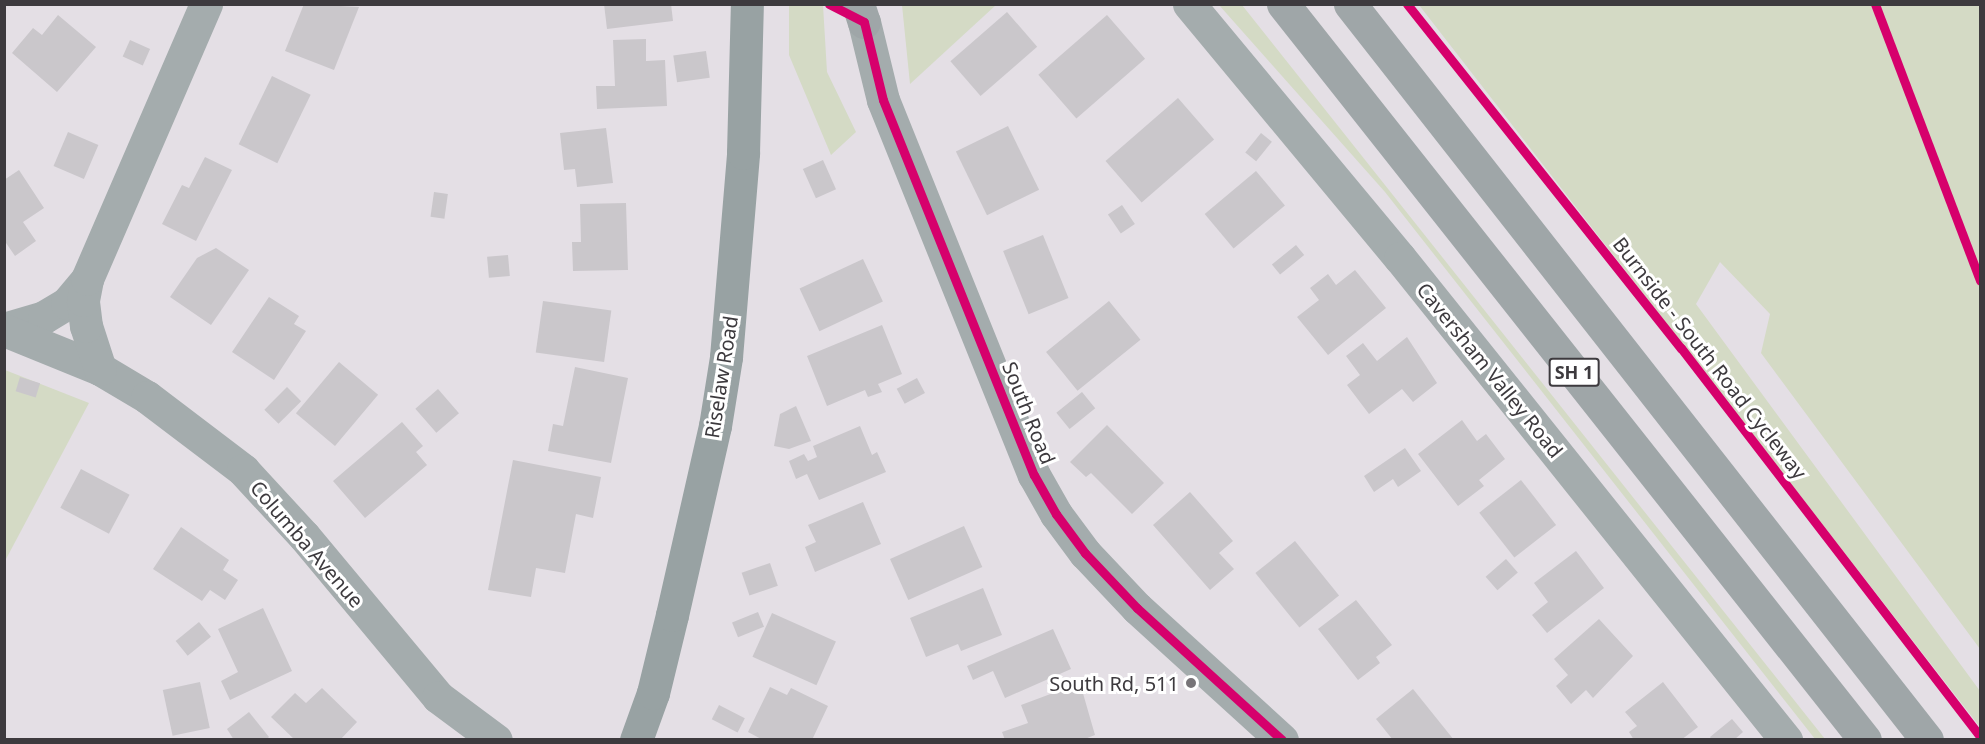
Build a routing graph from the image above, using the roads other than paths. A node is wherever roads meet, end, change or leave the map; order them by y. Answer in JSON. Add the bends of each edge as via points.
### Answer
{"nodes":[{"id":1,"x":206,"y":4,"type":"edge"},
{"id":2,"x":747,"y":4,"type":"edge"},
{"id":3,"x":1189,"y":4,"type":"edge"},
{"id":4,"x":1282,"y":4,"type":"edge"},
{"id":5,"x":1350,"y":4,"type":"edge"},
{"id":6,"x":866,"y":10,"type":"edge"},
{"id":7,"x":87,"y":279,"type":"junction"},
{"id":8,"x":4,"y":330,"type":"edge"},
{"id":9,"x":100,"y":369,"type":"junction"},
{"id":10,"x":496,"y":740,"type":"edge"},
{"id":11,"x":636,"y":740,"type":"edge"},
{"id":12,"x":1282,"y":740,"type":"edge"},
{"id":13,"x":1786,"y":740,"type":"edge"},
{"id":14,"x":1865,"y":740,"type":"edge"},
{"id":15,"x":1927,"y":740,"type":"edge"}],
"edges":[{"from":1,"to":7,"type":"street","name":"Columba Avenue"},
{"from":2,"to":11,"type":"main road","name":"Riselaw Road","via":[[743,153],[726,357],[715,426],[672,615],[653,693]]},
{"from":3,"to":13,"type":"street","name":"Caversham Valley Road","via":[[1400,258]]},
{"from":4,"to":14,"type":"highway","number":"SH 1"},
{"from":5,"to":15,"type":"highway","number":"SH 1"},
{"from":6,"to":12,"type":"street","name":"South Road","via":[[883,100],[1034,475],[1056,514],[1085,553],[1137,608]]},
{"from":7,"to":8,"type":"street","name":"Columba Avenue","via":[[67,303],[44,317]]},
{"from":7,"to":9,"type":"street","name":"Columba Avenue","via":[[83,300],[86,326]]},
{"from":8,"to":9,"type":"street","name":"Columba Avenue"},
{"from":9,"to":10,"type":"street","name":"Columba Avenue","via":[[166,410],[243,470],[297,528],[438,697]]}]}
